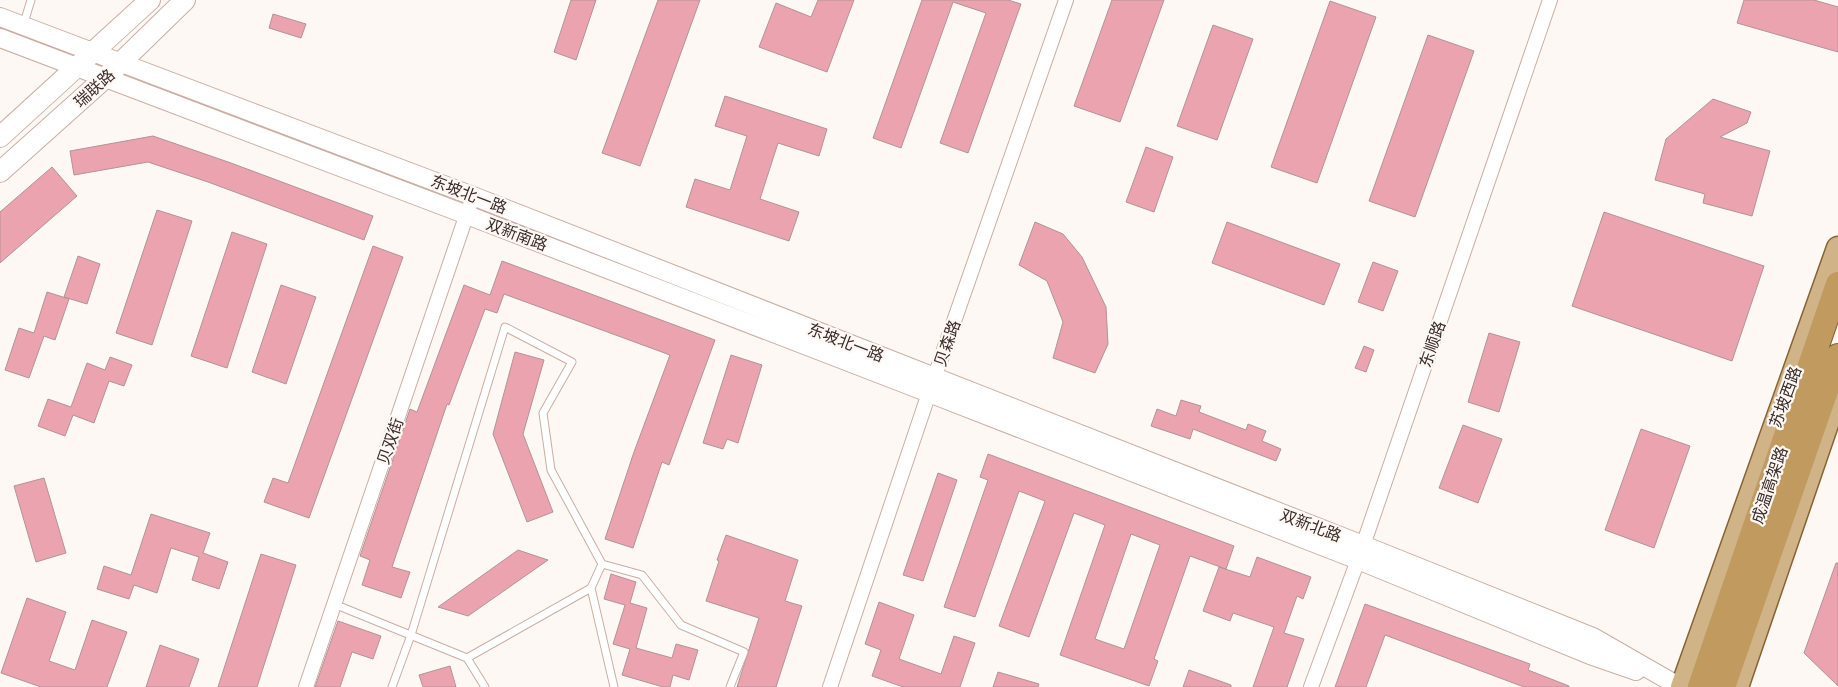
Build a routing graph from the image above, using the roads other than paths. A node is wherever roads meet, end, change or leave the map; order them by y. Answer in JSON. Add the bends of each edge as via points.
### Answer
{"nodes":[{"id":1,"x":31,"y":0,"type":"edge"},
{"id":2,"x":150,"y":0,"type":"edge"},
{"id":3,"x":185,"y":0,"type":"edge"},
{"id":4,"x":1066,"y":0,"type":"edge"},
{"id":5,"x":1550,"y":0,"type":"edge"},
{"id":6,"x":0,"y":17,"type":"edge"},
{"id":7,"x":23,"y":26,"type":"junction"},
{"id":8,"x":0,"y":38,"type":"edge"},
{"id":9,"x":93,"y":52,"type":"junction"},
{"id":10,"x":121,"y":63,"type":"junction"},
{"id":11,"x":76,"y":68,"type":"junction"},
{"id":12,"x":105,"y":78,"type":"junction"},
{"id":13,"x":0,"y":137,"type":"edge"},
{"id":14,"x":0,"y":172,"type":"edge"},
{"id":15,"x":473,"y":196,"type":"junction"},
{"id":16,"x":467,"y":215,"type":"junction"},
{"id":17,"x":1838,"y":248,"type":"edge"},
{"id":18,"x":1838,"y":284,"type":"edge"},
{"id":19,"x":1838,"y":356,"type":"edge"},
{"id":20,"x":932,"y":385,"type":"junction"},
{"id":21,"x":1838,"y":392,"type":"edge"},
{"id":22,"x":1360,"y":553,"type":"junction"},
{"id":23,"x":602,"y":564,"type":"junction"},
{"id":24,"x":591,"y":588,"type":"junction"},
{"id":25,"x":334,"y":604,"type":"junction"},
{"id":26,"x":411,"y":635,"type":"junction"},
{"id":27,"x":467,"y":658,"type":"junction"},
{"id":28,"x":306,"y":687,"type":"edge"},
{"id":29,"x":392,"y":687,"type":"edge"},
{"id":30,"x":484,"y":687,"type":"edge"},
{"id":31,"x":614,"y":687,"type":"edge"},
{"id":32,"x":730,"y":687,"type":"edge"},
{"id":33,"x":830,"y":687,"type":"edge"},
{"id":34,"x":1311,"y":687,"type":"edge"},
{"id":35,"x":1680,"y":687,"type":"edge"},
{"id":36,"x":1700,"y":687,"type":"edge"},
{"id":37,"x":1723,"y":687,"type":"edge"},
{"id":38,"x":1737,"y":687,"type":"edge"}],
"edges":[{"from":1,"to":7,"type":"lane"},
{"from":2,"to":9,"type":"main road","name":"瑞联路"},
{"from":3,"to":10,"type":"main road","name":"瑞联路"},
{"from":4,"to":20,"type":"street","name":"贝森路"},
{"from":5,"to":22,"type":"street","name":"东顺路"},
{"from":6,"to":7,"type":"street","name":"东坡北一路"},
{"from":7,"to":9,"type":"street","name":"东坡北一路"},
{"from":8,"to":11,"type":"street"},
{"from":9,"to":10,"type":"street","name":"东坡北一路"},
{"from":9,"to":11,"type":"main road","name":"瑞联路"},
{"from":10,"to":12,"type":"main road","name":"瑞联路"},
{"from":10,"to":15,"type":"street","name":"东坡北一路"},
{"from":11,"to":12,"type":"street"},
{"from":11,"to":13,"type":"main road","name":"瑞联路"},
{"from":12,"to":14,"type":"main road","name":"瑞联路"},
{"from":12,"to":16,"type":"street","name":"双新南路"},
{"from":15,"to":16,"type":"street","name":"贝双街"},
{"from":15,"to":20,"type":"street","name":"东坡北一路"},
{"from":16,"to":20,"type":"street","name":"双新南路"},
{"from":16,"to":25,"type":"street","name":"贝双街"},
{"from":17,"to":35,"type":"main road","name":"苏坡西路"},
{"from":18,"to":36,"type":"highway","name":"成温高架路"},
{"from":19,"to":37,"type":"highway","name":"成温高架路"},
{"from":20,"to":22,"type":"street","name":"双新北路"},
{"from":20,"to":33,"type":"street","name":"贝森路"},
{"from":21,"to":38,"type":"main road"},
{"from":22,"to":34,"type":"street","name":"东顺路"},
{"from":22,"to":35,"type":"street","name":"双新北路","via":[[1590,655]]},
{"from":23,"to":24,"type":"lane"},
{"from":23,"to":26,"type":"lane","via":[[551,470],[543,413],[572,362],[505,327]]},
{"from":23,"to":32,"type":"lane","via":[[642,575],[681,625],[744,652]]},
{"from":24,"to":27,"type":"lane"},
{"from":24,"to":31,"type":"lane"},
{"from":25,"to":26,"type":"lane"},
{"from":25,"to":28,"type":"street","name":"贝双街"},
{"from":26,"to":27,"type":"lane"},
{"from":26,"to":29,"type":"lane"},
{"from":27,"to":30,"type":"lane"}]}
